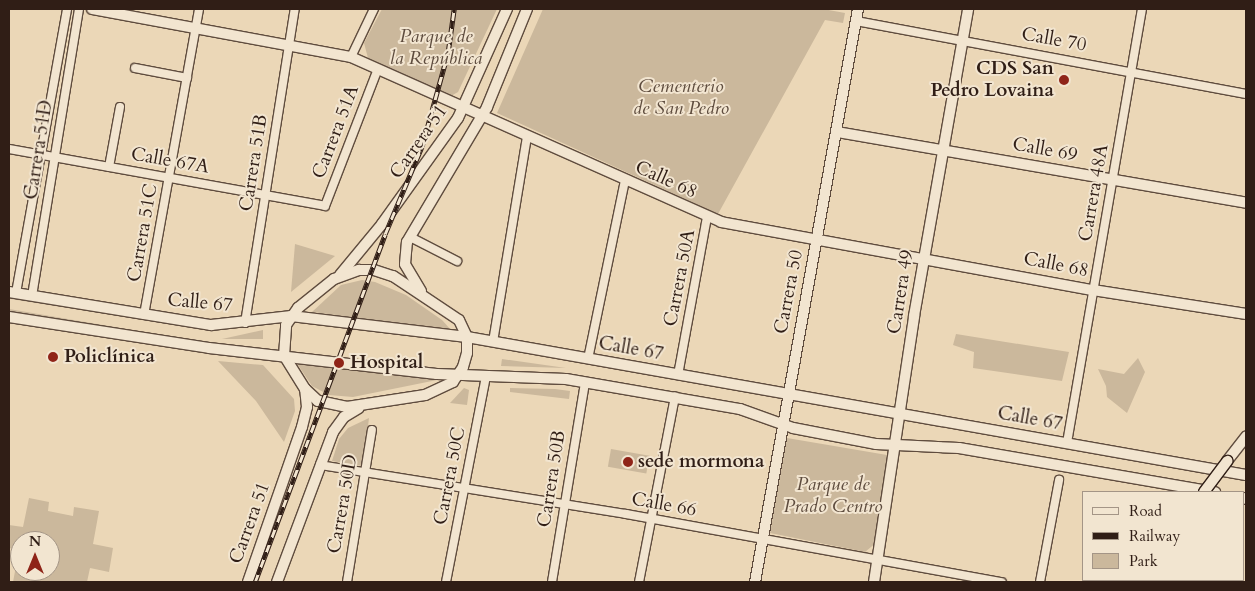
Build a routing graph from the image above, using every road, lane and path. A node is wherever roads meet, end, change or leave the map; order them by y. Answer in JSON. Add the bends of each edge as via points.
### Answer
{"nodes":[{"id":1,"x":67,"y":9,"type":"edge"},
{"id":2,"x":79,"y":9,"type":"edge"},
{"id":3,"x":92,"y":9,"type":"edge"},
{"id":4,"x":200,"y":9,"type":"edge"},
{"id":5,"x":295,"y":9,"type":"edge"},
{"id":6,"x":374,"y":9,"type":"edge"},
{"id":7,"x":507,"y":9,"type":"edge"},
{"id":8,"x":527,"y":9,"type":"edge"},
{"id":9,"x":858,"y":9,"type":"edge"},
{"id":10,"x":968,"y":9,"type":"edge"},
{"id":11,"x":1142,"y":9,"type":"edge"},
{"id":12,"x":856,"y":21,"type":"junction"},
{"id":13,"x":196,"y":27,"type":"junction"},
{"id":14,"x":962,"y":40,"type":"junction"},
{"id":15,"x":290,"y":43,"type":"junction"},
{"id":16,"x":351,"y":57,"type":"junction"},
{"id":17,"x":135,"y":68,"type":"dead end"},
{"id":18,"x":378,"y":69,"type":"junction"},
{"id":19,"x":1132,"y":70,"type":"junction"},
{"id":20,"x":187,"y":78,"type":"junction"},
{"id":21,"x":1246,"y":94,"type":"edge"},
{"id":22,"x":120,"y":106,"type":"dead end"},
{"id":23,"x":465,"y":107,"type":"junction"},
{"id":24,"x":482,"y":115,"type":"junction"},
{"id":25,"x":837,"y":132,"type":"junction"},
{"id":26,"x":527,"y":136,"type":"junction"},
{"id":27,"x":9,"y":149,"type":"edge"},
{"id":28,"x":943,"y":150,"type":"junction"},
{"id":29,"x":39,"y":154,"type":"junction"},
{"id":30,"x":54,"y":157,"type":"junction"},
{"id":31,"x":110,"y":167,"type":"junction"},
{"id":32,"x":169,"y":177,"type":"junction"},
{"id":33,"x":1112,"y":179,"type":"junction"},
{"id":34,"x":625,"y":181,"type":"junction"},
{"id":35,"x":266,"y":194,"type":"junction"},
{"id":36,"x":1246,"y":203,"type":"edge"},
{"id":37,"x":325,"y":206,"type":"joint"},
{"id":38,"x":708,"y":217,"type":"junction"},
{"id":39,"x":410,"y":237,"type":"junction"},
{"id":40,"x":817,"y":240,"type":"junction"},
{"id":41,"x":924,"y":259,"type":"junction"},
{"id":42,"x":457,"y":261,"type":"dead end"},
{"id":43,"x":334,"y":279,"type":"junction"},
{"id":44,"x":1093,"y":290,"type":"junction"},
{"id":45,"x":12,"y":293,"type":"edge"},
{"id":46,"x":32,"y":296,"type":"junction"},
{"id":47,"x":424,"y":296,"type":"junction"},
{"id":48,"x":1246,"y":314,"type":"edge"},
{"id":49,"x":144,"y":315,"type":"junction"},
{"id":50,"x":291,"y":316,"type":"junction"},
{"id":51,"x":9,"y":317,"type":"edge"},
{"id":52,"x":245,"y":323,"type":"junction"},
{"id":53,"x":467,"y":337,"type":"junction"},
{"id":54,"x":493,"y":342,"type":"junction"},
{"id":55,"x":284,"y":356,"type":"junction"},
{"id":56,"x":588,"y":360,"type":"junction"},
{"id":57,"x":678,"y":375,"type":"junction"},
{"id":58,"x":459,"y":376,"type":"junction"},
{"id":59,"x":486,"y":376,"type":"junction"},
{"id":60,"x":585,"y":382,"type":"junction"},
{"id":61,"x":305,"y":389,"type":"junction"},
{"id":62,"x":788,"y":394,"type":"junction"},
{"id":63,"x":675,"y":396,"type":"junction"},
{"id":64,"x":364,"y":406,"type":"junction"},
{"id":65,"x":900,"y":414,"type":"junction"},
{"id":66,"x":783,"y":425,"type":"junction"},
{"id":67,"x":372,"y":430,"type":"dead end"},
{"id":68,"x":1246,"y":437,"type":"edge"},
{"id":69,"x":1067,"y":443,"type":"junction"},
{"id":70,"x":896,"y":445,"type":"junction"},
{"id":71,"x":320,"y":464,"type":"junction"},
{"id":72,"x":366,"y":471,"type":"junction"},
{"id":73,"x":1246,"y":475,"type":"edge"},
{"id":74,"x":1059,"y":480,"type":"dead end"},
{"id":75,"x":464,"y":487,"type":"junction"},
{"id":76,"x":1205,"y":491,"type":"edge"},
{"id":77,"x":1209,"y":491,"type":"edge"},
{"id":78,"x":565,"y":504,"type":"junction"},
{"id":79,"x":651,"y":519,"type":"junction"},
{"id":80,"x":763,"y":539,"type":"junction"},
{"id":81,"x":878,"y":560,"type":"junction"},
{"id":82,"x":248,"y":582,"type":"edge"},
{"id":83,"x":277,"y":582,"type":"edge"},
{"id":84,"x":346,"y":582,"type":"edge"},
{"id":85,"x":446,"y":582,"type":"edge"},
{"id":86,"x":552,"y":582,"type":"edge"},
{"id":87,"x":639,"y":582,"type":"edge"},
{"id":88,"x":755,"y":582,"type":"edge"},
{"id":89,"x":874,"y":582,"type":"edge"},
{"id":90,"x":1002,"y":582,"type":"edge"},
{"id":91,"x":1040,"y":582,"type":"edge"}],
"edges":[{"from":1,"to":29,"type":"street","name":"Carrera 51D"},
{"from":2,"to":30,"type":"street","name":"Carrera 51D"},
{"from":3,"to":13,"type":"main road","name":"Calle 68"},
{"from":4,"to":13,"type":"street","name":"Carrera 51C"},
{"from":5,"to":15,"type":"street","name":"Carrera 51B"},
{"from":6,"to":16,"type":"street","name":"Carrera 51A"},
{"from":7,"to":23,"type":"main road","name":"Carrera 51"},
{"from":8,"to":24,"type":"main road","name":"Carrera 51"},
{"from":9,"to":12,"type":"main road","name":"Carrera 50"},
{"from":10,"to":14,"type":"main road","name":"Carrera 49"},
{"from":11,"to":19,"type":"street","name":"Carrera 48A"},
{"from":12,"to":14,"type":"street","name":"Calle 70"},
{"from":12,"to":25,"type":"main road","name":"Carrera 50"},
{"from":13,"to":15,"type":"main road","name":"Calle 68"},
{"from":13,"to":20,"type":"street","name":"Carrera 51C"},
{"from":14,"to":19,"type":"street","name":"Calle 70"},
{"from":14,"to":28,"type":"main road","name":"Carrera 49"},
{"from":15,"to":16,"type":"main road","name":"Calle 68"},
{"from":15,"to":35,"type":"street","name":"Carrera 51B"},
{"from":16,"to":18,"type":"main road","name":"Calle 68"},
{"from":17,"to":20,"type":"street"},
{"from":18,"to":23,"type":"main road","name":"Calle 68"},
{"from":18,"to":37,"type":"street","name":"Carrera 51A"},
{"from":19,"to":21,"type":"street","name":"Calle 70"},
{"from":19,"to":33,"type":"street","name":"Carrera 48A"},
{"from":20,"to":32,"type":"street","name":"Carrera 51C"},
{"from":22,"to":31,"type":"street"},
{"from":23,"to":24,"type":"main road","name":"Calle 68"},
{"from":23,"to":43,"type":"main road","name":"Carrera 51","via":[[382,224]]},
{"from":24,"to":26,"type":"main road","name":"Calle 68"},
{"from":24,"to":39,"type":"main road","name":"Carrera 51"},
{"from":25,"to":28,"type":"main road","name":"Calle 69"},
{"from":25,"to":40,"type":"main road","name":"Carrera 50"},
{"from":26,"to":34,"type":"main road","name":"Calle 68"},
{"from":26,"to":54,"type":"street"},
{"from":27,"to":29,"type":"street","name":"Calle 67A"},
{"from":28,"to":33,"type":"main road","name":"Calle 69"},
{"from":28,"to":41,"type":"main road","name":"Carrera 49"},
{"from":29,"to":30,"type":"street","name":"Calle 67A"},
{"from":29,"to":45,"type":"street","name":"Carrera 51D"},
{"from":30,"to":31,"type":"street","name":"Calle 67A"},
{"from":30,"to":46,"type":"street","name":"Carrera 51D"},
{"from":31,"to":32,"type":"street","name":"Calle 67A"},
{"from":32,"to":35,"type":"street","name":"Calle 67A"},
{"from":32,"to":49,"type":"street","name":"Carrera 51C"},
{"from":33,"to":36,"type":"main road","name":"Calle 69"},
{"from":33,"to":44,"type":"street","name":"Carrera 48A"},
{"from":34,"to":38,"type":"main road","name":"Calle 68"},
{"from":34,"to":56,"type":"street"},
{"from":35,"to":37,"type":"street","name":"Calle 67A"},
{"from":35,"to":52,"type":"street","name":"Carrera 51B"},
{"from":38,"to":40,"type":"main road","name":"Calle 68","via":[[747,229]]},
{"from":38,"to":57,"type":"street","name":"Carrera 50A"},
{"from":39,"to":42,"type":"street"},
{"from":39,"to":47,"type":"main road","name":"Carrera 51","via":[[405,264]]},
{"from":40,"to":41,"type":"main road","name":"Calle 68"},
{"from":40,"to":62,"type":"main road","name":"Carrera 50"},
{"from":41,"to":44,"type":"main road","name":"Calle 68"},
{"from":41,"to":65,"type":"main road","name":"Carrera 49"},
{"from":43,"to":47,"type":"main road","via":[[353,271],[374,270],[393,276]]},
{"from":43,"to":50,"type":"main road"},
{"from":44,"to":48,"type":"main road","name":"Calle 68"},
{"from":44,"to":69,"type":"street","name":"Carrera 48A"},
{"from":45,"to":46,"type":"main road","name":"Calle 67"},
{"from":46,"to":49,"type":"main road","name":"Calle 67"},
{"from":47,"to":53,"type":"main road","via":[[459,320]]},
{"from":49,"to":52,"type":"main road","name":"Calle 67","via":[[212,325]]},
{"from":50,"to":52,"type":"main road","name":"Calle 67"},
{"from":50,"to":53,"type":"main road","name":"Calle 67"},
{"from":50,"to":55,"type":"main road","via":[[283,336]]},
{"from":51,"to":55,"type":"main road","name":"Calle 67"},
{"from":53,"to":54,"type":"main road","name":"Calle 67"},
{"from":53,"to":58,"type":"main road","via":[[466,358]]},
{"from":54,"to":56,"type":"main road","name":"Calle 67"},
{"from":55,"to":58,"type":"main road","name":"Calle 67"},
{"from":55,"to":61,"type":"main road"},
{"from":56,"to":57,"type":"main road","name":"Calle 67"},
{"from":57,"to":62,"type":"main road","name":"Calle 67"},
{"from":58,"to":59,"type":"main road","name":"Calle 67"},
{"from":58,"to":64,"type":"main road","via":[[437,392]]},
{"from":59,"to":60,"type":"main road","name":"Calle 67"},
{"from":59,"to":75,"type":"street","name":"Carrera 50C"},
{"from":60,"to":63,"type":"main road","name":"Calle 67"},
{"from":60,"to":78,"type":"street","name":"Carrera 50B"},
{"from":61,"to":64,"type":"main road","via":[[329,405]]},
{"from":61,"to":82,"type":"main road","name":"Carrera 51","via":[[305,420]]},
{"from":62,"to":65,"type":"main road","name":"Calle 67"},
{"from":62,"to":66,"type":"main road","name":"Carrera 50"},
{"from":63,"to":66,"type":"main road","name":"Calle 67","via":[[749,412]]},
{"from":63,"to":79,"type":"street"},
{"from":64,"to":71,"type":"main road","via":[[336,427]]},
{"from":65,"to":69,"type":"main road","name":"Calle 67"},
{"from":65,"to":70,"type":"main road","name":"Carrera 49"},
{"from":66,"to":70,"type":"main road","name":"Calle 67"},
{"from":66,"to":80,"type":"main road","name":"Carrera 50"},
{"from":67,"to":72,"type":"street","name":"Carrera 50D"},
{"from":68,"to":76,"type":"main road","bridge":true},
{"from":69,"to":73,"type":"main road","name":"Calle 67"},
{"from":70,"to":77,"type":"main road","name":"Calle 67","via":[[959,448]]},
{"from":70,"to":81,"type":"main road","name":"Carrera 49"},
{"from":71,"to":72,"type":"street","name":"Calle 66"},
{"from":71,"to":83,"type":"main road"},
{"from":72,"to":75,"type":"street","name":"Calle 66"},
{"from":72,"to":84,"type":"street","name":"Carrera 50D"},
{"from":74,"to":91,"type":"street"},
{"from":75,"to":78,"type":"street","name":"Calle 66"},
{"from":75,"to":85,"type":"street","name":"Carrera 50C"},
{"from":78,"to":79,"type":"street","name":"Calle 66"},
{"from":78,"to":86,"type":"street","name":"Carrera 50B"},
{"from":79,"to":80,"type":"street","name":"Calle 66"},
{"from":79,"to":87,"type":"street"},
{"from":80,"to":81,"type":"street","name":"Calle 66"},
{"from":80,"to":88,"type":"main road","name":"Carrera 50"},
{"from":81,"to":89,"type":"main road","name":"Carrera 49"},
{"from":81,"to":90,"type":"street","name":"Calle 66"}]}
